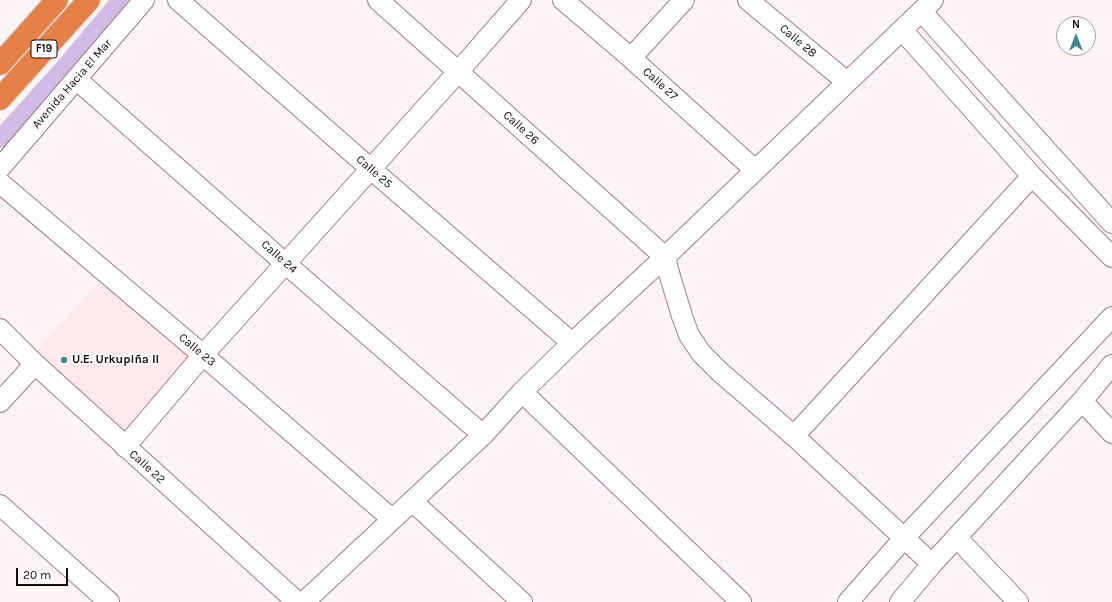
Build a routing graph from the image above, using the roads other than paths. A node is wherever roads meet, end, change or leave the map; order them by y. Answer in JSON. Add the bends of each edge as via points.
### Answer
{"nodes":[{"id":1,"x":57,"y":0,"type":"edge"},
{"id":2,"x":89,"y":0,"type":"edge"},
{"id":3,"x":144,"y":0,"type":"edge"},
{"id":4,"x":178,"y":0,"type":"edge"},
{"id":5,"x":378,"y":0,"type":"edge"},
{"id":6,"x":521,"y":0,"type":"edge"},
{"id":7,"x":563,"y":0,"type":"edge"},
{"id":8,"x":684,"y":0,"type":"edge"},
{"id":9,"x":748,"y":0,"type":"edge"},
{"id":10,"x":930,"y":3,"type":"edge"},
{"id":11,"x":903,"y":31,"type":"junction"},
{"id":12,"x":631,"y":58,"type":"junction"},
{"id":13,"x":0,"y":64,"type":"edge"},
{"id":14,"x":458,"y":72,"type":"junction"},
{"id":15,"x":76,"y":78,"type":"junction"},
{"id":16,"x":847,"y":82,"type":"junction"},
{"id":17,"x":0,"y":99,"type":"edge"},
{"id":18,"x":0,"y":168,"type":"edge"},
{"id":19,"x":371,"y":169,"type":"junction"},
{"id":20,"x":755,"y":170,"type":"junction"},
{"id":21,"x":1032,"y":176,"type":"junction"},
{"id":22,"x":0,"y":184,"type":"edge"},
{"id":23,"x":1112,"y":223,"type":"edge"},
{"id":24,"x":665,"y":257,"type":"junction"},
{"id":25,"x":1112,"y":257,"type":"edge"},
{"id":26,"x":286,"y":264,"type":"junction"},
{"id":27,"x":1112,"y":317,"type":"edge"},
{"id":28,"x":0,"y":329,"type":"edge"},
{"id":29,"x":572,"y":343,"type":"junction"},
{"id":30,"x":203,"y":355,"type":"junction"},
{"id":31,"x":35,"y":364,"type":"junction"},
{"id":32,"x":1112,"y":365,"type":"edge"},
{"id":33,"x":522,"y":392,"type":"junction"},
{"id":34,"x":1082,"y":401,"type":"junction"},
{"id":35,"x":0,"y":402,"type":"edge"},
{"id":36,"x":1112,"y":433,"type":"edge"},
{"id":37,"x":483,"y":435,"type":"junction"},
{"id":38,"x":794,"y":436,"type":"junction"},
{"id":39,"x":125,"y":447,"type":"junction"},
{"id":40,"x":412,"y":501,"type":"junction"},
{"id":41,"x":0,"y":505,"type":"edge"},
{"id":42,"x":392,"y":519,"type":"junction"},
{"id":43,"x":905,"y":537,"type":"junction"},
{"id":44,"x":956,"y":538,"type":"junction"},
{"id":45,"x":932,"y":564,"type":"junction"},
{"id":46,"x":108,"y":602,"type":"edge"},
{"id":47,"x":297,"y":602,"type":"edge"},
{"id":48,"x":304,"y":602,"type":"edge"},
{"id":49,"x":522,"y":602,"type":"edge"},
{"id":50,"x":740,"y":602,"type":"edge"},
{"id":51,"x":848,"y":602,"type":"edge"},
{"id":52,"x":900,"y":602,"type":"edge"},
{"id":53,"x":1018,"y":602,"type":"edge"}],
"edges":[{"from":1,"to":13,"type":"highway","number":"F19"},
{"from":2,"to":17,"type":"highway","number":"F19"},
{"from":3,"to":15,"type":"street","name":"Avenida Hacia El Mar"},
{"from":4,"to":19,"type":"street","name":"Calle 25"},
{"from":5,"to":14,"type":"street","name":"Calle 26"},
{"from":6,"to":14,"type":"street"},
{"from":7,"to":12,"type":"street","name":"Calle 27"},
{"from":8,"to":12,"type":"street"},
{"from":9,"to":16,"type":"street","name":"Calle 28"},
{"from":10,"to":11,"type":"street"},
{"from":10,"to":23,"type":"street"},
{"from":11,"to":16,"type":"street"},
{"from":11,"to":21,"type":"street"},
{"from":12,"to":20,"type":"street","name":"Calle 27"},
{"from":14,"to":19,"type":"street"},
{"from":14,"to":24,"type":"street","name":"Calle 26"},
{"from":15,"to":18,"type":"street","name":"Avenida Hacia El Mar"},
{"from":15,"to":26,"type":"street","name":"Calle 24"},
{"from":16,"to":20,"type":"street"},
{"from":19,"to":26,"type":"street"},
{"from":19,"to":29,"type":"street","name":"Calle 25"},
{"from":20,"to":24,"type":"street"},
{"from":21,"to":25,"type":"street"},
{"from":21,"to":38,"type":"street"},
{"from":22,"to":30,"type":"street","name":"Calle 23"},
{"from":24,"to":29,"type":"street"},
{"from":24,"to":38,"type":"street","via":[[689,335],[701,353]]},
{"from":26,"to":30,"type":"street"},
{"from":26,"to":37,"type":"street","name":"Calle 24"},
{"from":27,"to":43,"type":"street"},
{"from":28,"to":31,"type":"street","name":"Calle 22"},
{"from":29,"to":33,"type":"street"},
{"from":30,"to":39,"type":"street"},
{"from":30,"to":42,"type":"street","name":"Calle 23"},
{"from":31,"to":35,"type":"street"},
{"from":31,"to":39,"type":"street","name":"Calle 22"},
{"from":32,"to":34,"type":"street"},
{"from":33,"to":37,"type":"street"},
{"from":33,"to":50,"type":"street"},
{"from":34,"to":36,"type":"street"},
{"from":34,"to":44,"type":"street"},
{"from":37,"to":40,"type":"street"},
{"from":38,"to":43,"type":"street"},
{"from":39,"to":47,"type":"street","name":"Calle 22"},
{"from":40,"to":42,"type":"street"},
{"from":40,"to":49,"type":"street"},
{"from":41,"to":46,"type":"street"},
{"from":42,"to":48,"type":"street"},
{"from":43,"to":45,"type":"street"},
{"from":43,"to":51,"type":"street"},
{"from":44,"to":45,"type":"street"},
{"from":44,"to":53,"type":"street"},
{"from":45,"to":52,"type":"street"}]}
